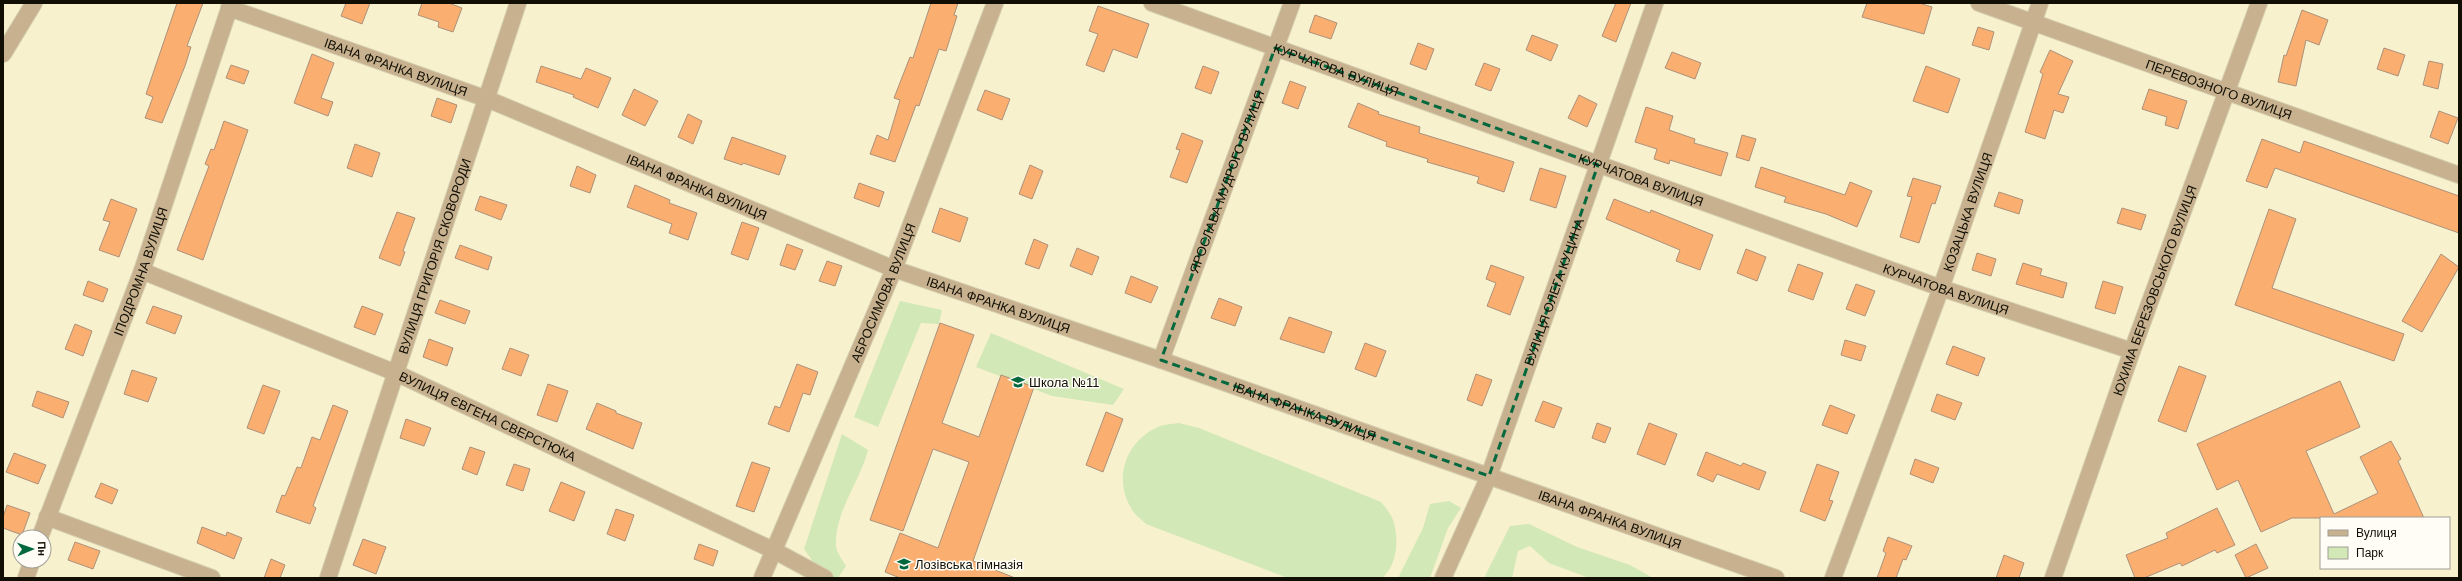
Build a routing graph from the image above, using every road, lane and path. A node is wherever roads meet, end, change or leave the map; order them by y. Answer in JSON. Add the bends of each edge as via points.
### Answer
{"nodes":[{"id":1,"x":34,"y":3,"type":"edge"},
{"id":2,"x":518,"y":3,"type":"edge"},
{"id":3,"x":995,"y":3,"type":"edge"},
{"id":4,"x":1152,"y":3,"type":"edge"},
{"id":5,"x":1292,"y":3,"type":"edge"},
{"id":6,"x":1655,"y":3,"type":"edge"},
{"id":7,"x":1979,"y":3,"type":"edge"},
{"id":8,"x":2040,"y":3,"type":"edge"},
{"id":9,"x":2259,"y":3,"type":"edge"},
{"id":10,"x":230,"y":6,"type":"edge"},
{"id":11,"x":2034,"y":22,"type":"junction"},
{"id":12,"x":1276,"y":48,"type":"junction"},
{"id":13,"x":3,"y":54,"type":"edge"},
{"id":14,"x":2226,"y":90,"type":"junction"},
{"id":15,"x":486,"y":98,"type":"junction"},
{"id":16,"x":1598,"y":165,"type":"junction"},
{"id":17,"x":2459,"y":175,"type":"edge"},
{"id":18,"x":894,"y":269,"type":"junction"},
{"id":19,"x":142,"y":271,"type":"junction"},
{"id":20,"x":1941,"y":288,"type":"junction"},
{"id":21,"x":2132,"y":351,"type":"junction"},
{"id":22,"x":1162,"y":360,"type":"junction"},
{"id":23,"x":396,"y":373,"type":"junction"},
{"id":24,"x":1489,"y":476,"type":"junction"},
{"id":25,"x":47,"y":517,"type":"junction"},
{"id":26,"x":43,"y":529,"type":"edge"},
{"id":27,"x":775,"y":551,"type":"junction"},
{"id":28,"x":212,"y":578,"type":"edge"},
{"id":29,"x":328,"y":578,"type":"edge"},
{"id":30,"x":762,"y":578,"type":"edge"},
{"id":31,"x":826,"y":578,"type":"edge"},
{"id":32,"x":1443,"y":578,"type":"edge"},
{"id":33,"x":1776,"y":578,"type":"edge"},
{"id":34,"x":1833,"y":578,"type":"edge"},
{"id":35,"x":2053,"y":578,"type":"edge"}],
"edges":[{"from":1,"to":13,"type":"street"},
{"from":2,"to":15,"type":"street","name":"ВУЛИЦЯ ГРИГОРІЯ СКОВОРОДИ"},
{"from":3,"to":18,"type":"street","name":"АБРОСИМОВА ВУЛИЦЯ"},
{"from":4,"to":12,"type":"street","name":"КУРЧАТОВА ВУЛИЦЯ"},
{"from":5,"to":12,"type":"street","name":"ЯРОСЛАВА МУДРОГО ВУЛИЦЯ"},
{"from":6,"to":16,"type":"street","name":"ВУЛИЦЯ ОЛЕГА КУЦИНА"},
{"from":7,"to":11,"type":"street","name":"ПЕРЕВОЗНОГО ВУЛИЦЯ"},
{"from":8,"to":11,"type":"street","name":"КОЗАЦЬКА ВУЛИЦЯ"},
{"from":9,"to":14,"type":"street","name":"ЮХИМА БЕРЕЗОВСЬКОГО ВУЛИЦЯ"},
{"from":10,"to":15,"type":"street","name":"ІВАНА ФРАНКА ВУЛИЦЯ"},
{"from":10,"to":19,"type":"street","name":"ІПОДРОМНА ВУЛИЦЯ"},
{"from":11,"to":14,"type":"street","name":"ПЕРЕВОЗНОГО ВУЛИЦЯ"},
{"from":11,"to":20,"type":"street","name":"КОЗАЦЬКА ВУЛИЦЯ"},
{"from":12,"to":16,"type":"street","name":"КУРЧАТОВА ВУЛИЦЯ"},
{"from":12,"to":22,"type":"street","name":"ЯРОСЛАВА МУДРОГО ВУЛИЦЯ"},
{"from":14,"to":17,"type":"street","name":"ПЕРЕВОЗНОГО ВУЛИЦЯ"},
{"from":14,"to":21,"type":"street","name":"ЮХИМА БЕРЕЗОВСЬКОГО ВУЛИЦЯ"},
{"from":15,"to":18,"type":"street","name":"ІВАНА ФРАНКА ВУЛИЦЯ"},
{"from":15,"to":23,"type":"street","name":"ВУЛИЦЯ ГРИГОРІЯ СКОВОРОДИ"},
{"from":16,"to":20,"type":"street","name":"КУРЧАТОВА ВУЛИЦЯ"},
{"from":16,"to":24,"type":"street","name":"ВУЛИЦЯ ОЛЕГА КУЦИНА"},
{"from":18,"to":22,"type":"street","name":"ІВАНА ФРАНКА ВУЛИЦЯ"},
{"from":18,"to":27,"type":"street","name":"АБРОСИМОВА ВУЛИЦЯ"},
{"from":19,"to":23,"type":"street","name":"ВУЛИЦЯ ЄВГЕНА СВЕРСТЮКА"},
{"from":19,"to":25,"type":"street","name":"ІПОДРОМНА ВУЛИЦЯ"},
{"from":20,"to":21,"type":"street","name":"КУРЧАТОВА ВУЛИЦЯ"},
{"from":20,"to":34,"type":"street","name":"КОЗАЦЬКА ВУЛИЦЯ"},
{"from":21,"to":35,"type":"street","name":"ЮХИМА БЕРЕЗОВСЬКОГО ВУЛИЦЯ"},
{"from":22,"to":24,"type":"street","name":"ІВАНА ФРАНКА ВУЛИЦЯ"},
{"from":23,"to":27,"type":"street","name":"ВУЛИЦЯ ЄВГЕНА СВЕРСТЮКА"},
{"from":23,"to":29,"type":"street","name":"ВУЛИЦЯ ГРИГОРІЯ СКОВОРОДИ"},
{"from":24,"to":32,"type":"street","name":"ВУЛИЦЯ ОЛЕГА КУЦИНА"},
{"from":24,"to":33,"type":"street","name":"ІВАНА ФРАНКА ВУЛИЦЯ"},
{"from":25,"to":26,"type":"street","name":"ІПОДРОМНА ВУЛИЦЯ"},
{"from":25,"to":28,"type":"street"},
{"from":27,"to":30,"type":"street","name":"АБРОСИМОВА ВУЛИЦЯ"},
{"from":27,"to":31,"type":"street","name":"ВУЛИЦЯ ЄВГЕНА СВЕРСТЮКА"}]}
